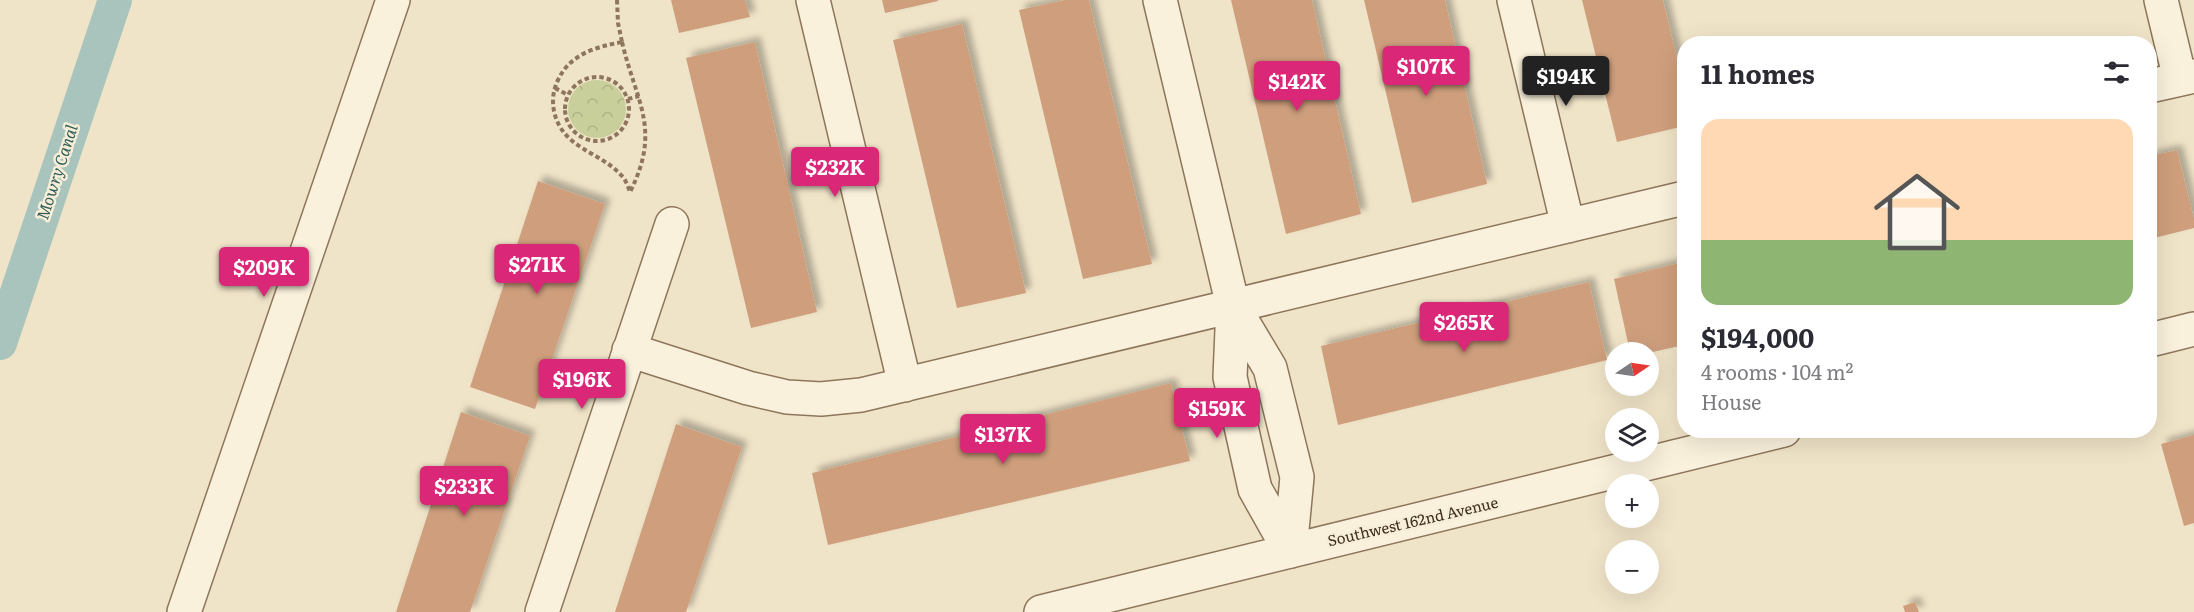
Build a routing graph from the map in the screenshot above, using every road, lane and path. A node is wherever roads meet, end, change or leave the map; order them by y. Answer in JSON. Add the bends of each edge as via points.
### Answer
{"nodes":[{"id":1,"x":393,"y":0,"type":"edge"},
{"id":2,"x":616,"y":0,"type":"edge"},
{"id":3,"x":813,"y":0,"type":"edge"},
{"id":4,"x":1160,"y":0,"type":"edge"},
{"id":5,"x":1514,"y":0,"type":"edge"},
{"id":6,"x":2161,"y":0,"type":"edge"},
{"id":7,"x":622,"y":42,"type":"junction"},
{"id":8,"x":2174,"y":80,"type":"edge"},
{"id":9,"x":555,"y":88,"type":"junction"},
{"id":10,"x":568,"y":95,"type":"junction"},
{"id":11,"x":639,"y":96,"type":"junction"},
{"id":12,"x":628,"y":99,"type":"junction"},
{"id":13,"x":1677,"y":200,"type":"edge"},
{"id":14,"x":672,"y":224,"type":"dead end"},
{"id":15,"x":1568,"y":226,"type":"junction"},
{"id":16,"x":1233,"y":306,"type":"junction"},
{"id":17,"x":2194,"y":329,"type":"edge"},
{"id":18,"x":2157,"y":338,"type":"edge"},
{"id":19,"x":629,"y":350,"type":"junction"},
{"id":20,"x":905,"y":385,"type":"junction"},
{"id":21,"x":1751,"y":438,"type":"edge"},
{"id":22,"x":1290,"y":551,"type":"junction"},
{"id":23,"x":184,"y":612,"type":"edge"},
{"id":24,"x":542,"y":612,"type":"edge"},
{"id":25,"x":1041,"y":612,"type":"edge"}],
"edges":[{"from":1,"to":23,"type":"street"},
{"from":2,"to":7,"type":"path"},
{"from":3,"to":20,"type":"street"},
{"from":4,"to":16,"type":"street"},
{"from":5,"to":15,"type":"street"},
{"from":6,"to":8,"type":"street"},
{"from":7,"to":9,"type":"path","via":[[573,59],[562,71]]},
{"from":7,"to":11,"type":"path"},
{"from":9,"to":10,"type":"path"},
{"from":9,"to":11,"type":"path","via":[[554,108],[562,131],[574,144],[622,175],[630,192],[643,162],[645,139]]},
{"from":10,"to":12,"type":"path","via":[[576,84],[597,76],[618,83]]},
{"from":10,"to":12,"type":"path","via":[[565,110],[570,126],[582,137],[597,141],[613,137],[625,126],[630,111]]},
{"from":11,"to":12,"type":"path"},
{"from":13,"to":15,"type":"street"},
{"from":14,"to":19,"type":"street"},
{"from":15,"to":16,"type":"street"},
{"from":16,"to":20,"type":"street"},
{"from":16,"to":22,"type":"street","via":[[1230,377],[1255,489]]},
{"from":16,"to":22,"type":"street","via":[[1270,368],[1297,477]]},
{"from":17,"to":18,"type":"street"},
{"from":19,"to":20,"type":"street","via":[[787,397],[861,395]]},
{"from":19,"to":24,"type":"street"},
{"from":21,"to":22,"type":"street","name":"Southwest 162nd Avenue"},
{"from":22,"to":25,"type":"street","name":"Southwest 162nd Avenue"}]}
